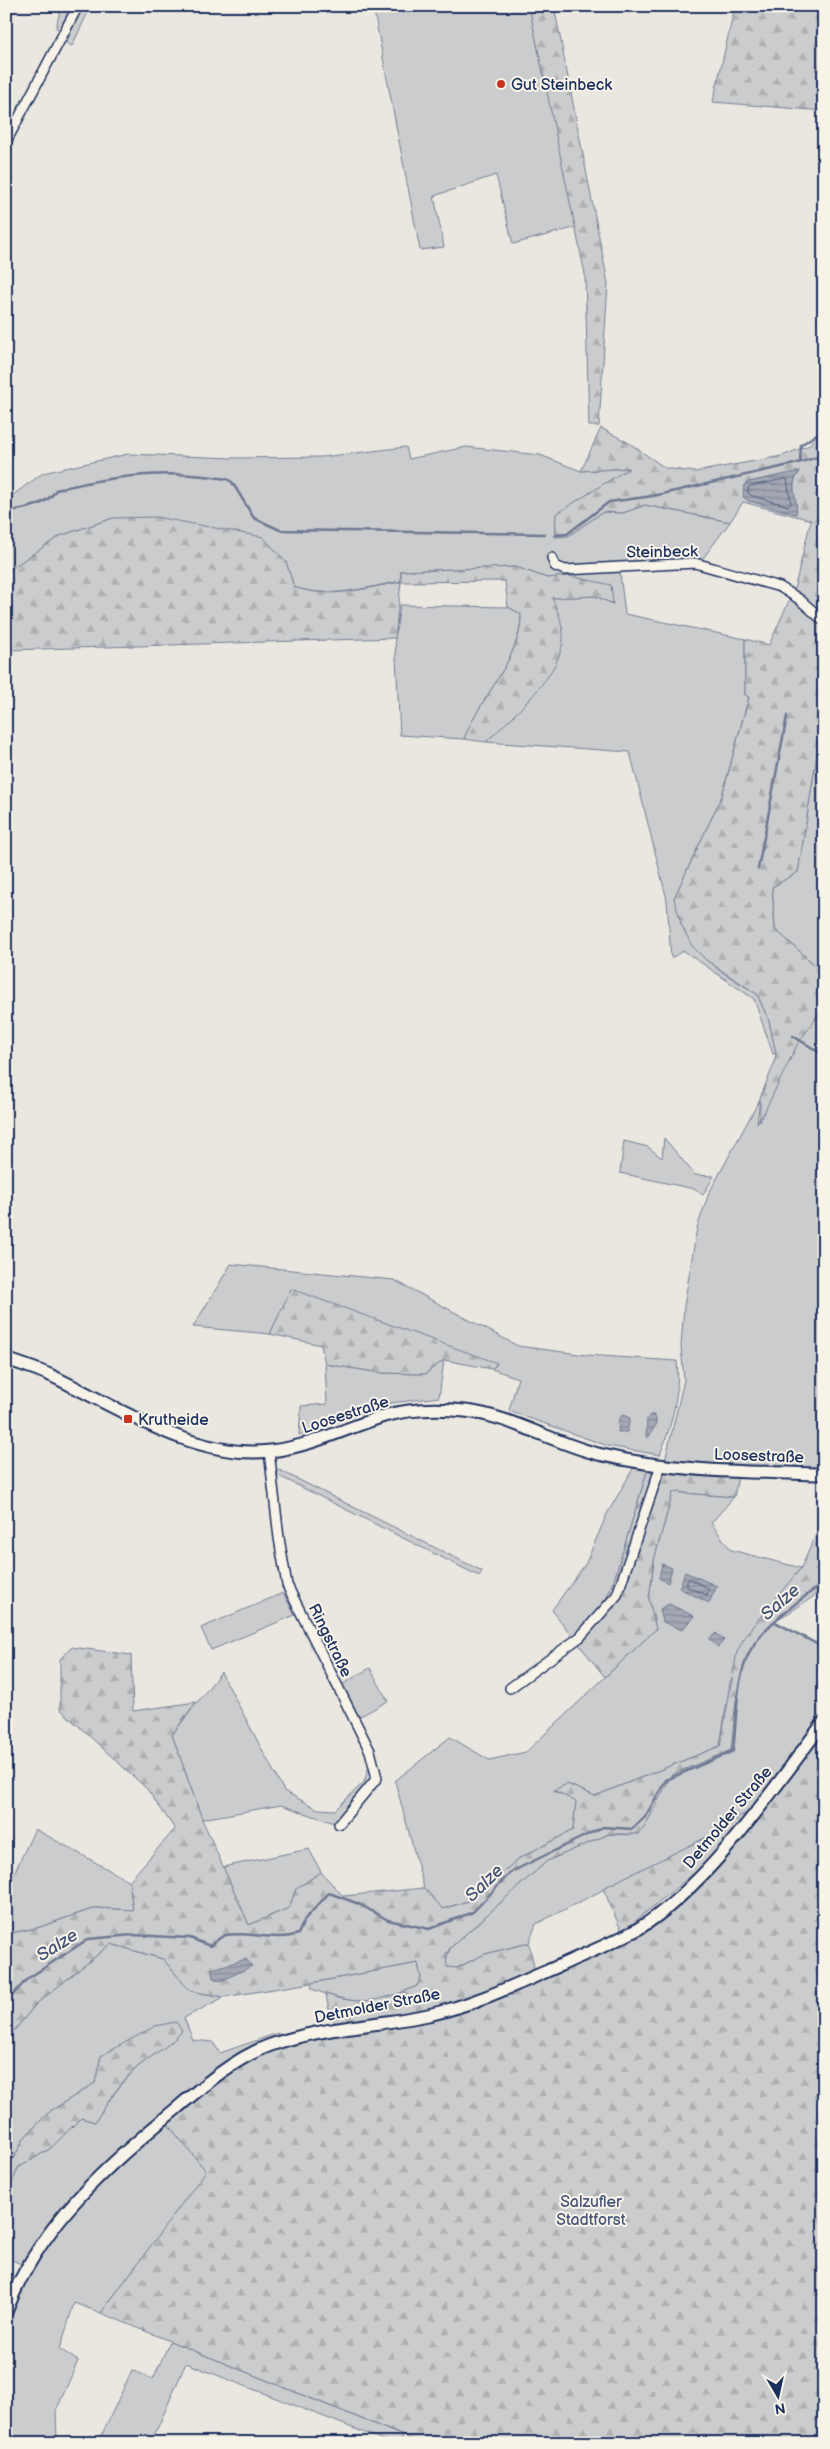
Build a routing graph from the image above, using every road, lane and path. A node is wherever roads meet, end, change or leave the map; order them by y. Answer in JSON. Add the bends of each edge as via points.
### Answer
{"nodes":[{"id":1,"x":78,"y":6,"type":"edge"},
{"id":2,"x":6,"y":142,"type":"edge"},
{"id":3,"x":552,"y":558,"type":"dead end"},
{"id":4,"x":824,"y":621,"type":"edge"},
{"id":5,"x":6,"y":1359,"type":"edge"},
{"id":6,"x":269,"y":1451,"type":"junction"},
{"id":7,"x":661,"y":1465,"type":"junction"},
{"id":8,"x":824,"y":1474,"type":"edge"},
{"id":9,"x":510,"y":1688,"type":"dead end"},
{"id":10,"x":824,"y":1722,"type":"edge"},
{"id":11,"x":339,"y":1824,"type":"dead end"},
{"id":12,"x":6,"y":2312,"type":"edge"}],
"edges":[{"from":1,"to":2,"type":"street"},
{"from":3,"to":4,"type":"street","name":"Steinbeck","via":[[554,566],[565,570],[695,563],[780,587]]},
{"from":5,"to":6,"type":"main road","name":"Loosestraße","via":[[48,1374],[189,1440],[232,1450]]},
{"from":6,"to":7,"type":"main road","name":"Loosestraße","via":[[322,1439],[386,1416],[442,1410],[467,1411],[598,1454]]},
{"from":6,"to":11,"type":"street","name":"Ringstraße","via":[[287,1585],[370,1751],[377,1778]]},
{"from":7,"to":8,"type":"main road","name":"Loosestraße"},
{"from":7,"to":9,"type":"street","via":[[617,1595],[580,1637]]},
{"from":10,"to":12,"type":"main road","name":"Detmolder Straße","via":[[754,1814],[691,1887],[640,1927],[617,1940],[471,2002],[430,2014],[280,2042],[250,2054],[218,2076],[114,2160],[68,2208],[30,2262]]}]}
